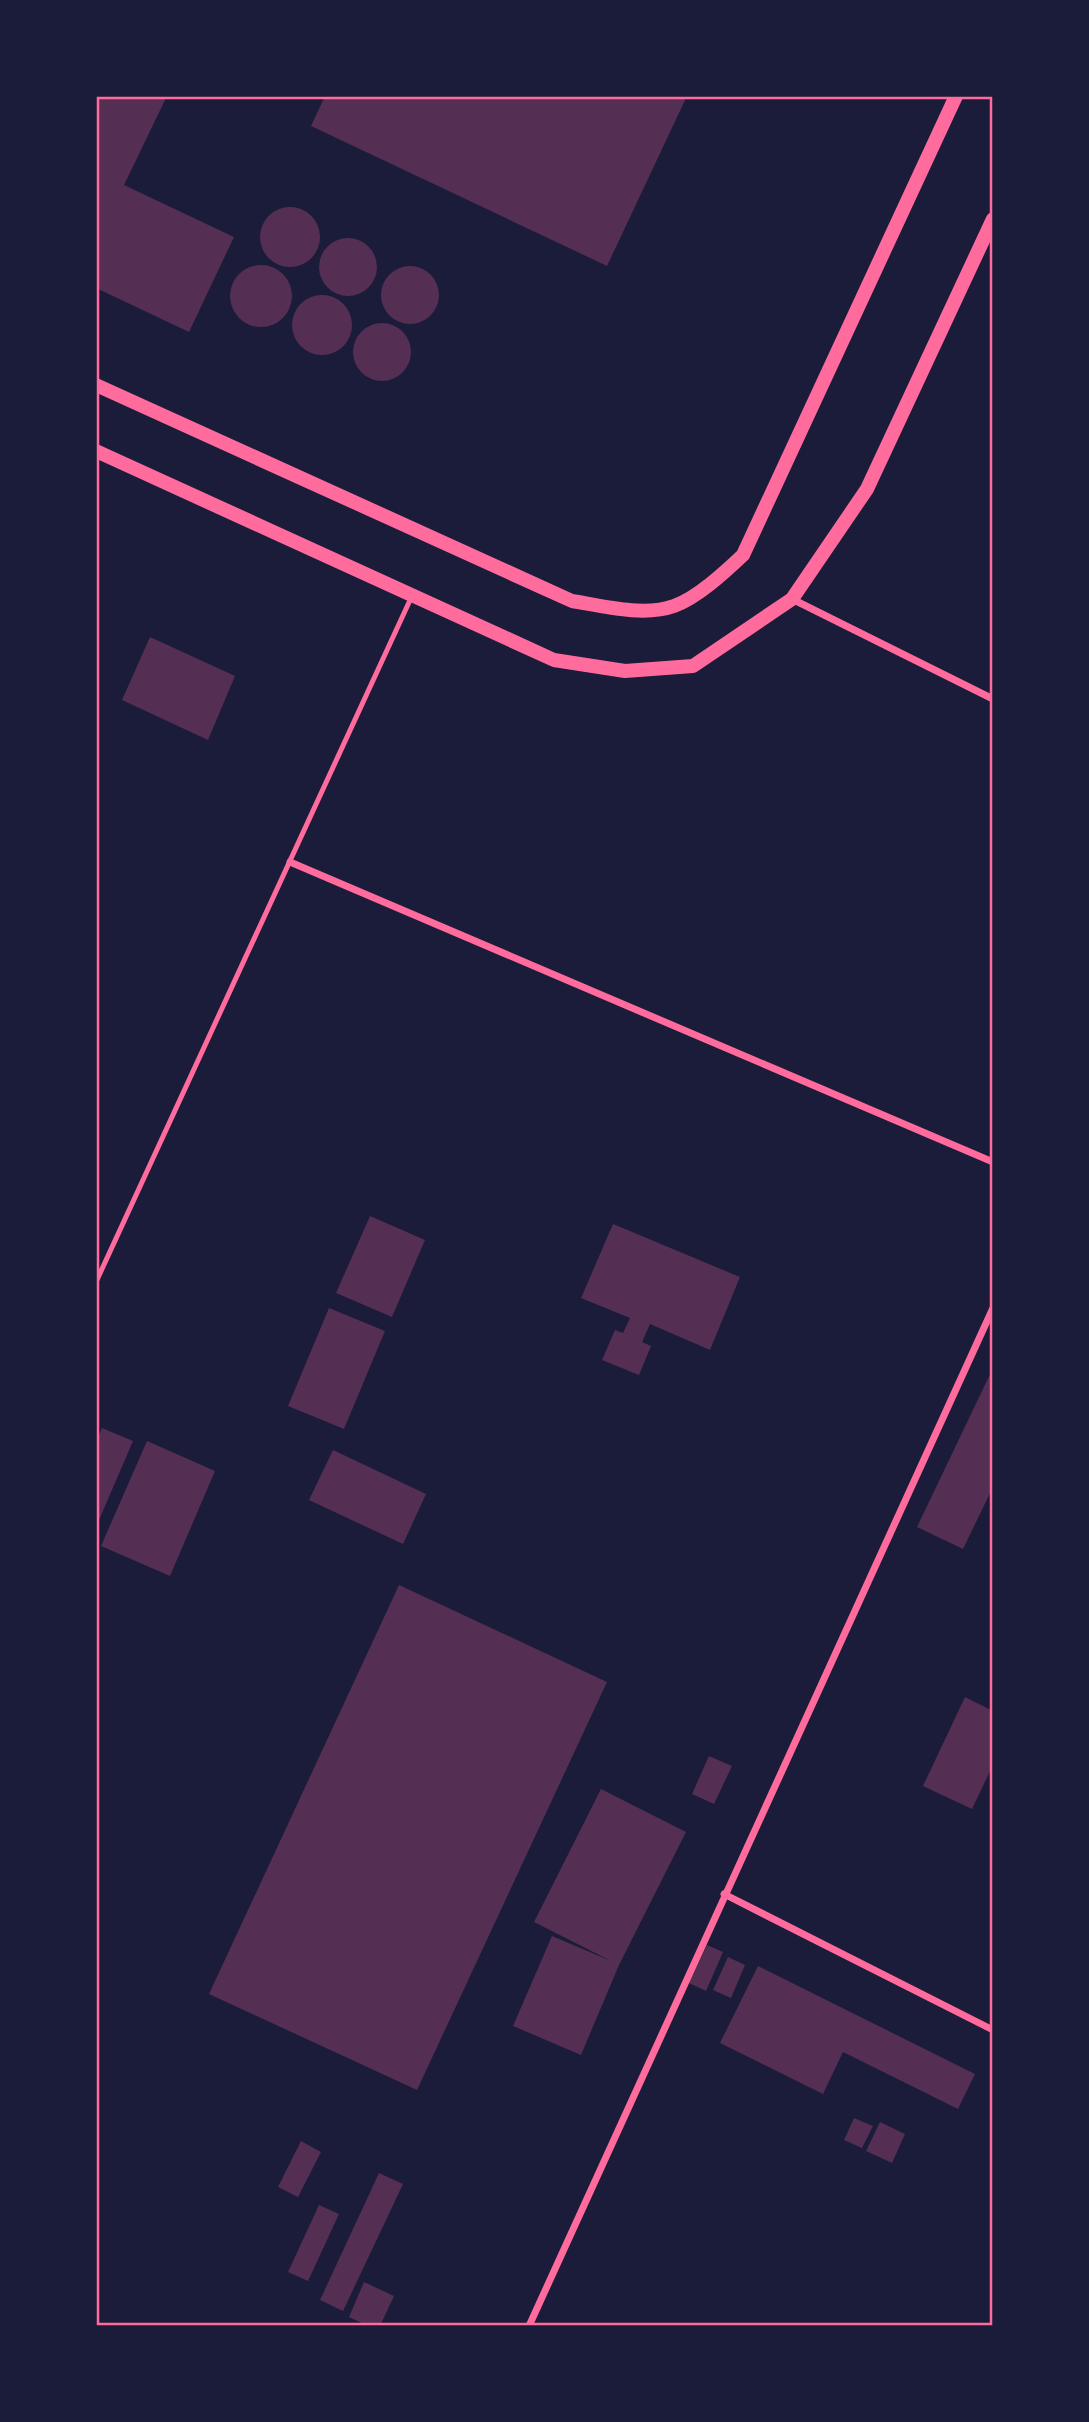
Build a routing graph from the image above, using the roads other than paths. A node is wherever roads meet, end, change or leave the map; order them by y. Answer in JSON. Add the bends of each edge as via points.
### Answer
{"nodes":[{"id":1,"x":956,"y":96,"type":"edge"},
{"id":2,"x":993,"y":219,"type":"edge"},
{"id":3,"x":96,"y":385,"type":"edge"},
{"id":4,"x":96,"y":451,"type":"edge"},
{"id":5,"x":412,"y":595,"type":"junction"},
{"id":6,"x":792,"y":599,"type":"junction"},
{"id":7,"x":993,"y":699,"type":"edge"},
{"id":8,"x":290,"y":862,"type":"junction"},
{"id":9,"x":993,"y":1162,"type":"edge"},
{"id":10,"x":96,"y":1282,"type":"edge"},
{"id":11,"x":993,"y":1308,"type":"edge"},
{"id":12,"x":723,"y":1894,"type":"junction"},
{"id":13,"x":993,"y":2029,"type":"edge"},
{"id":14,"x":529,"y":2326,"type":"edge"}],
"edges":[{"from":1,"to":3,"type":"main road","via":[[743,555],[674,606],[627,611],[572,601]]},
{"from":2,"to":6,"type":"main road","via":[[867,489]]},
{"from":4,"to":5,"type":"main road"},
{"from":5,"to":6,"type":"main road","via":[[554,660],[625,671],[693,666]]},
{"from":5,"to":8,"type":"lane"},
{"from":6,"to":7,"type":"street"},
{"from":8,"to":9,"type":"street"},
{"from":8,"to":10,"type":"lane"},
{"from":11,"to":12,"type":"street"},
{"from":12,"to":13,"type":"street"},
{"from":12,"to":14,"type":"street"}]}
